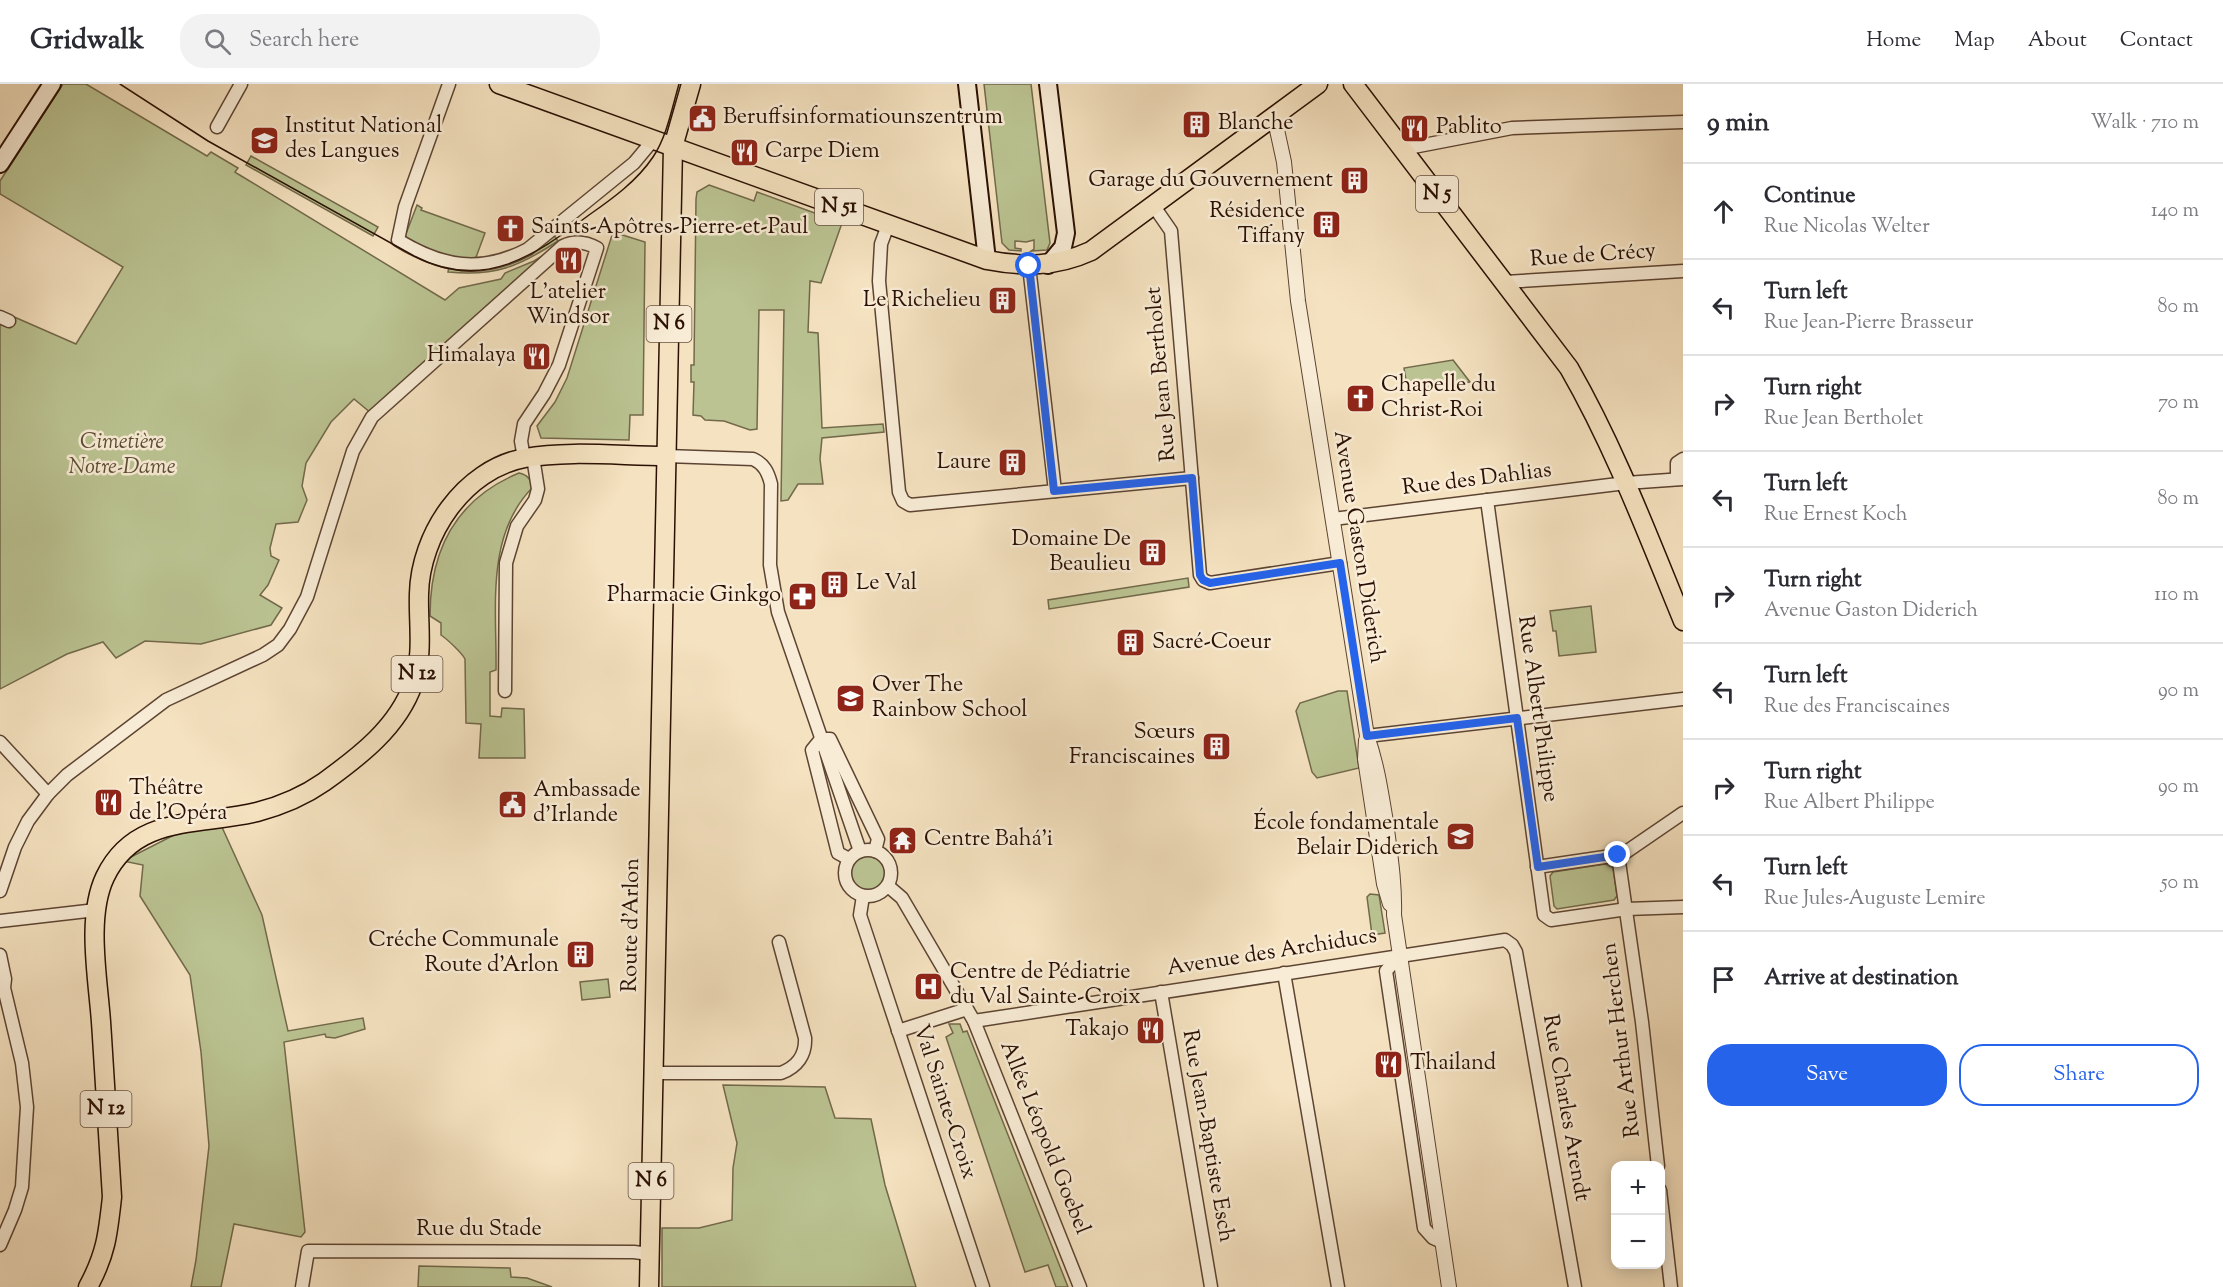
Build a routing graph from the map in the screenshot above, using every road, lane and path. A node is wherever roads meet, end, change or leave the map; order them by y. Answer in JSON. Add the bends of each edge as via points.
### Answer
{"nodes":[{"id":1,"x":52,"y":84,"type":"edge"},
{"id":2,"x":241,"y":84,"type":"edge"},
{"id":3,"x":449,"y":84,"type":"edge"},
{"id":4,"x":499,"y":84,"type":"edge"},
{"id":5,"x":690,"y":84,"type":"edge"},
{"id":6,"x":967,"y":84,"type":"edge"},
{"id":7,"x":1048,"y":84,"type":"edge"},
{"id":8,"x":1318,"y":84,"type":"edge"},
{"id":9,"x":1353,"y":84,"type":"edge"},
{"id":10,"x":1274,"y":116,"type":"junction"},
{"id":11,"x":1683,"y":122,"type":"edge"},
{"id":12,"x":217,"y":127,"type":"dead end"},
{"id":13,"x":654,"y":140,"type":"junction"},
{"id":14,"x":673,"y":147,"type":"junction"},
{"id":15,"x":1403,"y":148,"type":"junction"},
{"id":16,"x":0,"y":164,"type":"edge"},
{"id":17,"x":1153,"y":206,"type":"junction"},
{"id":18,"x":888,"y":225,"type":"junction"},
{"id":19,"x":987,"y":260,"type":"junction"},
{"id":20,"x":1048,"y":264,"type":"junction"},
{"id":21,"x":1029,"y":266,"type":"junction"},
{"id":22,"x":1683,"y":271,"type":"edge"},
{"id":23,"x":1505,"y":282,"type":"junction"},
{"id":24,"x":666,"y":456,"type":"junction"},
{"id":25,"x":529,"y":457,"type":"junction"},
{"id":26,"x":1683,"y":459,"type":"edge"},
{"id":27,"x":1192,"y":478,"type":"junction"},
{"id":28,"x":1680,"y":479,"type":"edge"},
{"id":29,"x":1626,"y":483,"type":"junction"},
{"id":30,"x":1054,"y":491,"type":"junction"},
{"id":31,"x":1487,"y":500,"type":"junction"},
{"id":32,"x":1333,"y":519,"type":"junction"},
{"id":33,"x":1340,"y":563,"type":"junction"},
{"id":34,"x":1683,"y":621,"type":"edge"},
{"id":35,"x":505,"y":691,"type":"dead end"},
{"id":36,"x":1683,"y":699,"type":"edge"},
{"id":37,"x":1517,"y":718,"type":"junction"},
{"id":38,"x":1367,"y":736,"type":"junction"},
{"id":39,"x":820,"y":739,"type":"junction"},
{"id":40,"x":0,"y":742,"type":"edge"},
{"id":41,"x":48,"y":794,"type":"junction"},
{"id":42,"x":1683,"y":813,"type":"edge"},
{"id":43,"x":860,"y":851,"type":"junction"},
{"id":44,"x":875,"y":851,"type":"junction"},
{"id":45,"x":1618,"y":855,"type":"junction"},
{"id":46,"x":849,"y":859,"type":"junction"},
{"id":47,"x":1538,"y":867,"type":"junction"},
{"id":48,"x":888,"y":886,"type":"junction"},
{"id":49,"x":0,"y":891,"type":"edge"},
{"id":50,"x":863,"y":896,"type":"junction"},
{"id":51,"x":1683,"y":907,"type":"edge"},
{"id":52,"x":1627,"y":909,"type":"junction"},
{"id":53,"x":96,"y":918,"type":"junction"},
{"id":54,"x":0,"y":921,"type":"edge"},
{"id":55,"x":1505,"y":940,"type":"joint"},
{"id":56,"x":779,"y":942,"type":"dead end"},
{"id":57,"x":0,"y":955,"type":"edge"},
{"id":58,"x":1400,"y":955,"type":"junction"},
{"id":59,"x":1284,"y":973,"type":"junction"},
{"id":60,"x":1161,"y":992,"type":"junction"},
{"id":61,"x":967,"y":1009,"type":"junction"},
{"id":62,"x":974,"y":1021,"type":"junction"},
{"id":63,"x":898,"y":1031,"type":"junction"},
{"id":64,"x":1413,"y":1045,"type":"junction"},
{"id":65,"x":1397,"y":1048,"type":"junction"},
{"id":66,"x":652,"y":1073,"type":"junction"},
{"id":67,"x":1427,"y":1138,"type":"junction"},
{"id":68,"x":1411,"y":1141,"type":"junction"},
{"id":69,"x":1657,"y":1161,"type":"edge"},
{"id":70,"x":1663,"y":1215,"type":"edge"},
{"id":71,"x":1442,"y":1242,"type":"junction"},
{"id":72,"x":0,"y":1245,"type":"edge"},
{"id":73,"x":649,"y":1254,"type":"junction"},
{"id":74,"x":88,"y":1287,"type":"edge"},
{"id":75,"x":302,"y":1287,"type":"edge"},
{"id":76,"x":649,"y":1287,"type":"edge"},
{"id":77,"x":983,"y":1287,"type":"edge"},
{"id":78,"x":1080,"y":1287,"type":"edge"},
{"id":79,"x":1211,"y":1287,"type":"edge"},
{"id":80,"x":1338,"y":1287,"type":"edge"},
{"id":81,"x":1449,"y":1287,"type":"edge"},
{"id":82,"x":1575,"y":1287,"type":"edge"},
{"id":83,"x":1671,"y":1287,"type":"edge"}],
"edges":[{"from":1,"to":16,"type":"main road"},
{"from":2,"to":12,"type":"street"},
{"from":3,"to":13,"type":"street","via":[[405,207],[398,240],[431,258],[487,264],[528,249],[634,163]]},
{"from":4,"to":13,"type":"main road","number":"N 51"},
{"from":5,"to":14,"type":"main road","number":"N 6"},
{"from":6,"to":19,"type":"main road"},
{"from":7,"to":20,"type":"main road","via":[[1066,233],[1063,247]]},
{"from":8,"to":10,"type":"main road","number":"N 51"},
{"from":9,"to":15,"type":"main road","number":"N 5"},
{"from":10,"to":17,"type":"main road","number":"N 51"},
{"from":10,"to":32,"type":"street","name":"Avenue Gaston Diderich","via":[[1284,162],[1298,301]]},
{"from":11,"to":15,"type":"street","via":[[1512,128]]},
{"from":13,"to":14,"type":"main road","number":"N 51"},
{"from":14,"to":18,"type":"main road","number":"N 51"},
{"from":14,"to":24,"type":"main road","number":"N 6"},
{"from":15,"to":23,"type":"main road","number":"N 5"},
{"from":17,"to":20,"type":"main road","number":"N 51","via":[[1090,251]]},
{"from":17,"to":27,"type":"street","name":"Rue Jean Bertholet","via":[[1171,231]]},
{"from":18,"to":19,"type":"main road","number":"N 51"},
{"from":18,"to":30,"type":"street","via":[[881,244],[879,281],[899,492],[903,501],[910,505]]},
{"from":19,"to":21,"type":"main road","number":"N 51"},
{"from":20,"to":21,"type":"main road","number":"N 51"},
{"from":21,"to":30,"type":"street"},
{"from":22,"to":23,"type":"street","name":"Rue de Crécy"},
{"from":23,"to":29,"type":"main road","number":"N 5","via":[[1569,369],[1592,408]]},
{"from":24,"to":25,"type":"main road","number":"N 12"},
{"from":24,"to":39,"type":"street","via":[[753,459],[766,469],[771,483],[770,565],[778,612]]},
{"from":24,"to":66,"type":"main road","name":"Route d'Arlon","number":"N 6"},
{"from":25,"to":35,"type":"street","via":[[538,489],[517,526],[506,562]]},
{"from":25,"to":41,"type":"street","via":[[521,441],[524,424],[559,366],[597,248],[579,242],[563,246],[372,417],[353,451],[307,597],[278,645],[166,700],[67,775]]},
{"from":25,"to":53,"type":"main road","number":"N 12","via":[[484,475],[442,519],[425,557],[419,594],[420,656],[412,687],[386,730],[363,753],[294,799],[255,812],[174,824],[141,836],[119,855],[106,875]]},
{"from":26,"to":28,"type":"street","via":[[1677,463]]},
{"from":27,"to":30,"type":"street"},
{"from":27,"to":33,"type":"street","name":"Rue Jean Bertholet","via":[[1203,580],[1238,580]]},
{"from":28,"to":29,"type":"street","name":"Rue des Dahlias"},
{"from":29,"to":31,"type":"street","name":"Rue des Dahlias"},
{"from":29,"to":34,"type":"main road","number":"N 5"},
{"from":31,"to":32,"type":"street","name":"Rue des Dahlias"},
{"from":31,"to":37,"type":"street","name":"Rue Albert Philippe"},
{"from":32,"to":33,"type":"street","name":"Avenue Gaston Diderich"},
{"from":33,"to":38,"type":"street","name":"Avenue Gaston Diderich"},
{"from":36,"to":37,"type":"street"},
{"from":37,"to":38,"type":"street"},
{"from":37,"to":47,"type":"street","name":"Rue Albert Philippe"},
{"from":38,"to":58,"type":"street","name":"Avenue Gaston Diderich","via":[[1376,759],[1395,881],[1394,915]]},
{"from":39,"to":43,"type":"street"},
{"from":39,"to":44,"type":"street","via":[[830,740],[878,839]]},
{"from":39,"to":46,"type":"street","via":[[813,750],[838,853]]},
{"from":40,"to":41,"type":"street"},
{"from":41,"to":49,"type":"street","via":[[15,847]]},
{"from":42,"to":45,"type":"street"},
{"from":43,"to":44,"type":"street"},
{"from":43,"to":46,"type":"street"},
{"from":44,"to":48,"type":"street","via":[[883,855],[891,870]]},
{"from":45,"to":47,"type":"street"},
{"from":45,"to":52,"type":"street","name":"Rue Arthur Herchen"},
{"from":46,"to":50,"type":"street","via":[[845,868],[848,886]]},
{"from":47,"to":52,"type":"street","name":"Rue Albert Philippe","via":[[1544,915],[1551,920]]},
{"from":48,"to":50,"type":"street","via":[[877,896]]},
{"from":48,"to":61,"type":"street","name":"Allée Léopold Goebel","via":[[902,898]]},
{"from":50,"to":63,"type":"street","name":"Val Sainte-Croix","via":[[860,915]]},
{"from":51,"to":52,"type":"street"},
{"from":52,"to":69,"type":"street","name":"Rue Arthur Herchen"},
{"from":53,"to":54,"type":"street"},
{"from":53,"to":74,"type":"main road","number":"N 12","via":[[112,1197],[101,1263]]},
{"from":55,"to":58,"type":"street","name":"Avenue des Archiducs"},
{"from":55,"to":82,"type":"street","name":"Rue Charles Arendt","via":[[1516,952]]},
{"from":56,"to":66,"type":"street","via":[[804,1038],[797,1063],[781,1072]]},
{"from":57,"to":72,"type":"street","via":[[27,1107],[22,1187]]},
{"from":58,"to":59,"type":"street","name":"Avenue des Archiducs"},
{"from":58,"to":64,"type":"street","name":"Avenue Gaston Diderich"},
{"from":58,"to":65,"type":"street","via":[[1386,971]]},
{"from":59,"to":60,"type":"street","name":"Avenue des Archiducs"},
{"from":59,"to":80,"type":"street"},
{"from":60,"to":62,"type":"street","name":"Avenue des Archiducs"},
{"from":60,"to":79,"type":"street","name":"Rue Jean-Baptiste Esch"},
{"from":61,"to":62,"type":"street","name":"Allée Léopold Goebel"},
{"from":61,"to":63,"type":"street"},
{"from":62,"to":78,"type":"street","name":"Allée Léopold Goebel"},
{"from":63,"to":77,"type":"street","name":"Val Sainte-Croix"},
{"from":64,"to":65,"type":"street"},
{"from":64,"to":67,"type":"street","name":"Avenue Gaston Diderich"},
{"from":65,"to":68,"type":"street"},
{"from":66,"to":73,"type":"main road","name":"Route d'Arlon","number":"N 6"},
{"from":67,"to":68,"type":"street"},
{"from":67,"to":71,"type":"street","name":"Avenue Gaston Diderich"},
{"from":68,"to":71,"type":"street","via":[[1424,1228]]},
{"from":70,"to":83,"type":"street"},
{"from":71,"to":81,"type":"street","name":"Avenue Gaston Diderich"},
{"from":73,"to":75,"type":"street","name":"Rue du Stade","via":[[308,1251]]},
{"from":73,"to":76,"type":"main road","name":"Route d'Arlon","number":"N 6"}]}
